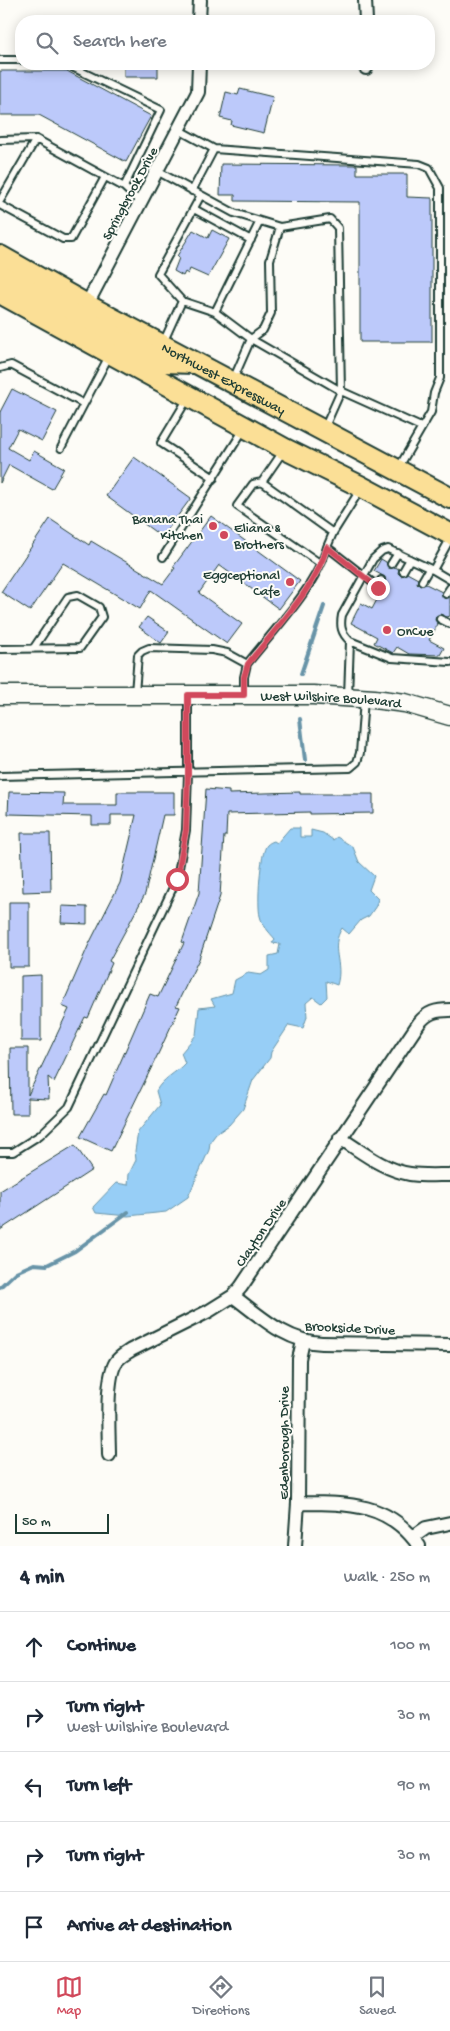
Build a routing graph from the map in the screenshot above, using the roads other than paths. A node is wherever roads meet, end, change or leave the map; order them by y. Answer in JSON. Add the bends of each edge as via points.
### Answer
{"nodes":[{"id":1,"x":200,"y":0,"type":"edge"},
{"id":2,"x":366,"y":0,"type":"edge"},
{"id":3,"x":200,"y":15,"type":"edge"},
{"id":4,"x":366,"y":15,"type":"edge"},
{"id":5,"x":0,"y":60,"type":"edge"},
{"id":6,"x":15,"y":60,"type":"edge"},
{"id":7,"x":78,"y":70,"type":"edge"},
{"id":8,"x":199,"y":70,"type":"edge"},
{"id":9,"x":178,"y":130,"type":"junction"},
{"id":10,"x":36,"y":139,"type":"junction"},
{"id":11,"x":0,"y":140,"type":"edge"},
{"id":12,"x":214,"y":149,"type":"junction"},
{"id":13,"x":157,"y":171,"type":"junction"},
{"id":14,"x":105,"y":177,"type":"junction"},
{"id":15,"x":124,"y":187,"type":"junction"},
{"id":16,"x":192,"y":191,"type":"junction"},
{"id":17,"x":201,"y":195,"type":"junction"},
{"id":18,"x":140,"y":202,"type":"junction"},
{"id":19,"x":0,"y":203,"type":"edge"},
{"id":20,"x":194,"y":209,"type":"junction"},
{"id":21,"x":260,"y":221,"type":"junction"},
{"id":22,"x":280,"y":227,"type":"junction"},
{"id":23,"x":251,"y":240,"type":"junction"},
{"id":24,"x":0,"y":256,"type":"edge"},
{"id":25,"x":0,"y":275,"type":"edge"},
{"id":26,"x":0,"y":293,"type":"edge"},
{"id":27,"x":182,"y":301,"type":"junction"},
{"id":28,"x":215,"y":312,"type":"junction"},
{"id":29,"x":80,"y":318,"type":"junction"},
{"id":30,"x":251,"y":338,"type":"junction"},
{"id":31,"x":163,"y":344,"type":"junction"},
{"id":32,"x":110,"y":353,"type":"junction"},
{"id":33,"x":200,"y":363,"type":"junction"},
{"id":34,"x":0,"y":368,"type":"edge"},
{"id":35,"x":232,"y":381,"type":"junction"},
{"id":36,"x":341,"y":391,"type":"junction"},
{"id":37,"x":189,"y":396,"type":"junction"},
{"id":38,"x":84,"y":404,"type":"junction"},
{"id":39,"x":245,"y":427,"type":"junction"},
{"id":40,"x":421,"y":427,"type":"junction"},
{"id":41,"x":324,"y":430,"type":"junction"},
{"id":42,"x":61,"y":448,"type":"dead end"},
{"id":43,"x":285,"y":449,"type":"junction"},
{"id":44,"x":397,"y":470,"type":"junction"},
{"id":45,"x":214,"y":478,"type":"junction"},
{"id":46,"x":262,"y":482,"type":"junction"},
{"id":47,"x":362,"y":487,"type":"junction"},
{"id":48,"x":450,"y":498,"type":"edge"},
{"id":49,"x":333,"y":533,"type":"junction"},
{"id":50,"x":450,"y":534,"type":"edge"},
{"id":51,"x":450,"y":539,"type":"edge"},
{"id":52,"x":327,"y":547,"type":"junction"},
{"id":53,"x":398,"y":553,"type":"junction"},
{"id":54,"x":163,"y":557,"type":"dead end"},
{"id":55,"x":410,"y":559,"type":"junction"},
{"id":56,"x":322,"y":564,"type":"junction"},
{"id":57,"x":391,"y":564,"type":"dead end"},
{"id":58,"x":431,"y":569,"type":"junction"},
{"id":59,"x":404,"y":571,"type":"dead end"},
{"id":60,"x":364,"y":576,"type":"junction"},
{"id":61,"x":381,"y":580,"type":"dead end"},
{"id":62,"x":450,"y":580,"type":"edge"},
{"id":63,"x":422,"y":581,"type":"dead end"},
{"id":64,"x":450,"y":588,"type":"edge"},
{"id":65,"x":446,"y":594,"type":"dead end"},
{"id":66,"x":440,"y":619,"type":"dead end"},
{"id":67,"x":449,"y":622,"type":"edge"},
{"id":68,"x":350,"y":641,"type":"junction"},
{"id":69,"x":33,"y":648,"type":"junction"},
{"id":70,"x":0,"y":649,"type":"edge"},
{"id":71,"x":450,"y":662,"type":"edge"},
{"id":72,"x":248,"y":664,"type":"junction"},
{"id":73,"x":0,"y":695,"type":"edge"},
{"id":74,"x":135,"y":695,"type":"junction"},
{"id":75,"x":188,"y":695,"type":"junction"},
{"id":76,"x":244,"y":695,"type":"junction"},
{"id":77,"x":356,"y":698,"type":"junction"},
{"id":78,"x":450,"y":716,"type":"edge"},
{"id":79,"x":188,"y":773,"type":"junction"},
{"id":80,"x":0,"y":776,"type":"edge"},
{"id":81,"x":450,"y":1010,"type":"edge"},
{"id":82,"x":340,"y":1138,"type":"junction"},
{"id":83,"x":0,"y":1152,"type":"edge"},
{"id":84,"x":450,"y":1175,"type":"edge"},
{"id":85,"x":233,"y":1296,"type":"junction"},
{"id":86,"x":303,"y":1341,"type":"junction"},
{"id":87,"x":450,"y":1345,"type":"edge"},
{"id":88,"x":109,"y":1455,"type":"dead end"},
{"id":89,"x":298,"y":1503,"type":"junction"},
{"id":90,"x":450,"y":1523,"type":"edge"},
{"id":91,"x":416,"y":1541,"type":"edge"},
{"id":92,"x":296,"y":1546,"type":"edge"}],
"edges":[{"from":1,"to":3,"type":"street"},
{"from":2,"to":4,"type":"street"},
{"from":5,"to":6,"type":"lane"},
{"from":7,"to":15,"type":"lane","via":[[161,110]]},
{"from":8,"to":9,"type":"street","name":"Springbrook Drive","via":[[198,92]]},
{"from":9,"to":12,"type":"lane"},
{"from":9,"to":13,"type":"street","name":"Springbrook Drive"},
{"from":10,"to":11,"type":"lane"},
{"from":10,"to":14,"type":"lane"},
{"from":10,"to":19,"type":"lane"},
{"from":12,"to":16,"type":"lane"},
{"from":12,"to":40,"type":"lane","via":[[419,164],[429,168],[440,188],[440,378],[431,412]]},
{"from":13,"to":16,"type":"lane"},
{"from":13,"to":18,"type":"street","name":"Springbrook Drive"},
{"from":14,"to":15,"type":"lane"},
{"from":14,"to":19,"type":"lane","via":[[71,239],[63,239]]},
{"from":15,"to":18,"type":"lane"},
{"from":16,"to":17,"type":"lane"},
{"from":17,"to":20,"type":"lane"},
{"from":17,"to":21,"type":"lane","via":[[234,213]]},
{"from":18,"to":29,"type":"street","name":"Springbrook Drive"},
{"from":20,"to":23,"type":"lane"},
{"from":20,"to":27,"type":"lane","via":[[158,274]]},
{"from":21,"to":22,"type":"lane"},
{"from":21,"to":23,"type":"lane"},
{"from":22,"to":30,"type":"lane","via":[[270,260],[271,314],[263,330]]},
{"from":22,"to":36,"type":"lane","via":[[330,219],[338,228]]},
{"from":23,"to":28,"type":"lane"},
{"from":24,"to":29,"type":"highway","name":"Northwest Expressway"},
{"from":25,"to":29,"type":"highway"},
{"from":26,"to":29,"type":"highway","name":"Northwest Expressway"},
{"from":27,"to":28,"type":"lane"},
{"from":27,"to":31,"type":"lane"},
{"from":28,"to":30,"type":"lane"},
{"from":29,"to":31,"type":"highway","name":"Northwest Expressway"},
{"from":29,"to":32,"type":"highway","name":"Northwest Expressway"},
{"from":29,"to":33,"type":"highway","via":[[164,362]]},
{"from":30,"to":35,"type":"lane"},
{"from":30,"to":36,"type":"lane"},
{"from":31,"to":33,"type":"highway","name":"Northwest Expressway"},
{"from":32,"to":37,"type":"highway","name":"Northwest Expressway"},
{"from":32,"to":38,"type":"lane"},
{"from":33,"to":35,"type":"highway","name":"Northwest Expressway"},
{"from":34,"to":38,"type":"lane","via":[[11,365]]},
{"from":35,"to":41,"type":"highway","name":"Northwest Expressway"},
{"from":36,"to":40,"type":"lane"},
{"from":36,"to":41,"type":"lane"},
{"from":37,"to":39,"type":"highway","name":"Northwest Expressway"},
{"from":37,"to":45,"type":"lane","via":[[161,443]]},
{"from":38,"to":42,"type":"lane"},
{"from":39,"to":43,"type":"highway","name":"Northwest Expressway"},
{"from":39,"to":45,"type":"lane"},
{"from":40,"to":44,"type":"lane"},
{"from":41,"to":44,"type":"highway","name":"Northwest Expressway"},
{"from":43,"to":46,"type":"lane"},
{"from":43,"to":47,"type":"highway","name":"Northwest Expressway"},
{"from":44,"to":48,"type":"highway","name":"Northwest Expressway"},
{"from":45,"to":54,"type":"lane"},
{"from":46,"to":49,"type":"lane"},
{"from":46,"to":56,"type":"lane","via":[[253,484],[237,506]]},
{"from":47,"to":49,"type":"lane"},
{"from":47,"to":50,"type":"highway","name":"Northwest Expressway"},
{"from":49,"to":52,"type":"lane"},
{"from":51,"to":58,"type":"lane"},
{"from":52,"to":56,"type":"lane"},
{"from":52,"to":60,"type":"lane"},
{"from":53,"to":55,"type":"lane"},
{"from":53,"to":57,"type":"lane"},
{"from":53,"to":60,"type":"lane","via":[[382,550]]},
{"from":55,"to":58,"type":"lane"},
{"from":55,"to":59,"type":"lane"},
{"from":56,"to":72,"type":"lane"},
{"from":58,"to":62,"type":"lane"},
{"from":58,"to":63,"type":"lane"},
{"from":60,"to":61,"type":"lane","via":[[380,589]]},
{"from":60,"to":68,"type":"lane","via":[[342,615],[342,630]]},
{"from":64,"to":65,"type":"lane"},
{"from":66,"to":67,"type":"lane"},
{"from":68,"to":71,"type":"lane","via":[[392,658]]},
{"from":68,"to":77,"type":"lane"},
{"from":69,"to":69,"type":"lane","via":[[80,648],[102,617],[99,607],[78,596],[68,597]]},
{"from":69,"to":70,"type":"lane"},
{"from":72,"to":74,"type":"lane","via":[[212,650],[149,648],[138,655]]},
{"from":72,"to":76,"type":"lane"},
{"from":73,"to":74,"type":"main road","name":"West Wilshire Boulevard"},
{"from":74,"to":75,"type":"main road","name":"West Wilshire Boulevard"},
{"from":75,"to":76,"type":"main road","name":"West Wilshire Boulevard"},
{"from":75,"to":79,"type":"lane"},
{"from":76,"to":77,"type":"main road","name":"West Wilshire Boulevard","via":[[313,694]]},
{"from":77,"to":78,"type":"main road","name":"West Wilshire Boulevard","via":[[405,703]]},
{"from":77,"to":79,"type":"lane","via":[[360,753],[350,768]]},
{"from":79,"to":80,"type":"lane"},
{"from":79,"to":83,"type":"lane","via":[[186,830],[177,879],[69,1107],[40,1135],[13,1152]]},
{"from":81,"to":82,"type":"street","name":"Clayton Drive","via":[[432,1011],[424,1016]]},
{"from":82,"to":84,"type":"street","via":[[375,1161],[398,1171]]},
{"from":82,"to":85,"type":"street","name":"Clayton Drive"},
{"from":85,"to":86,"type":"street","name":"Brookside Drive","via":[[283,1332]]},
{"from":85,"to":88,"type":"street","name":"Clayton Drive","via":[[121,1356],[115,1364],[110,1384]]},
{"from":86,"to":87,"type":"street","name":"Brookside Drive"},
{"from":86,"to":89,"type":"street","name":"Edenborough Drive","via":[[299,1359]]},
{"from":89,"to":91,"type":"street","via":[[367,1507],[396,1521]]},
{"from":89,"to":92,"type":"street","name":"Edenborough Drive"},
{"from":90,"to":91,"type":"street","via":[[426,1528]]}]}
